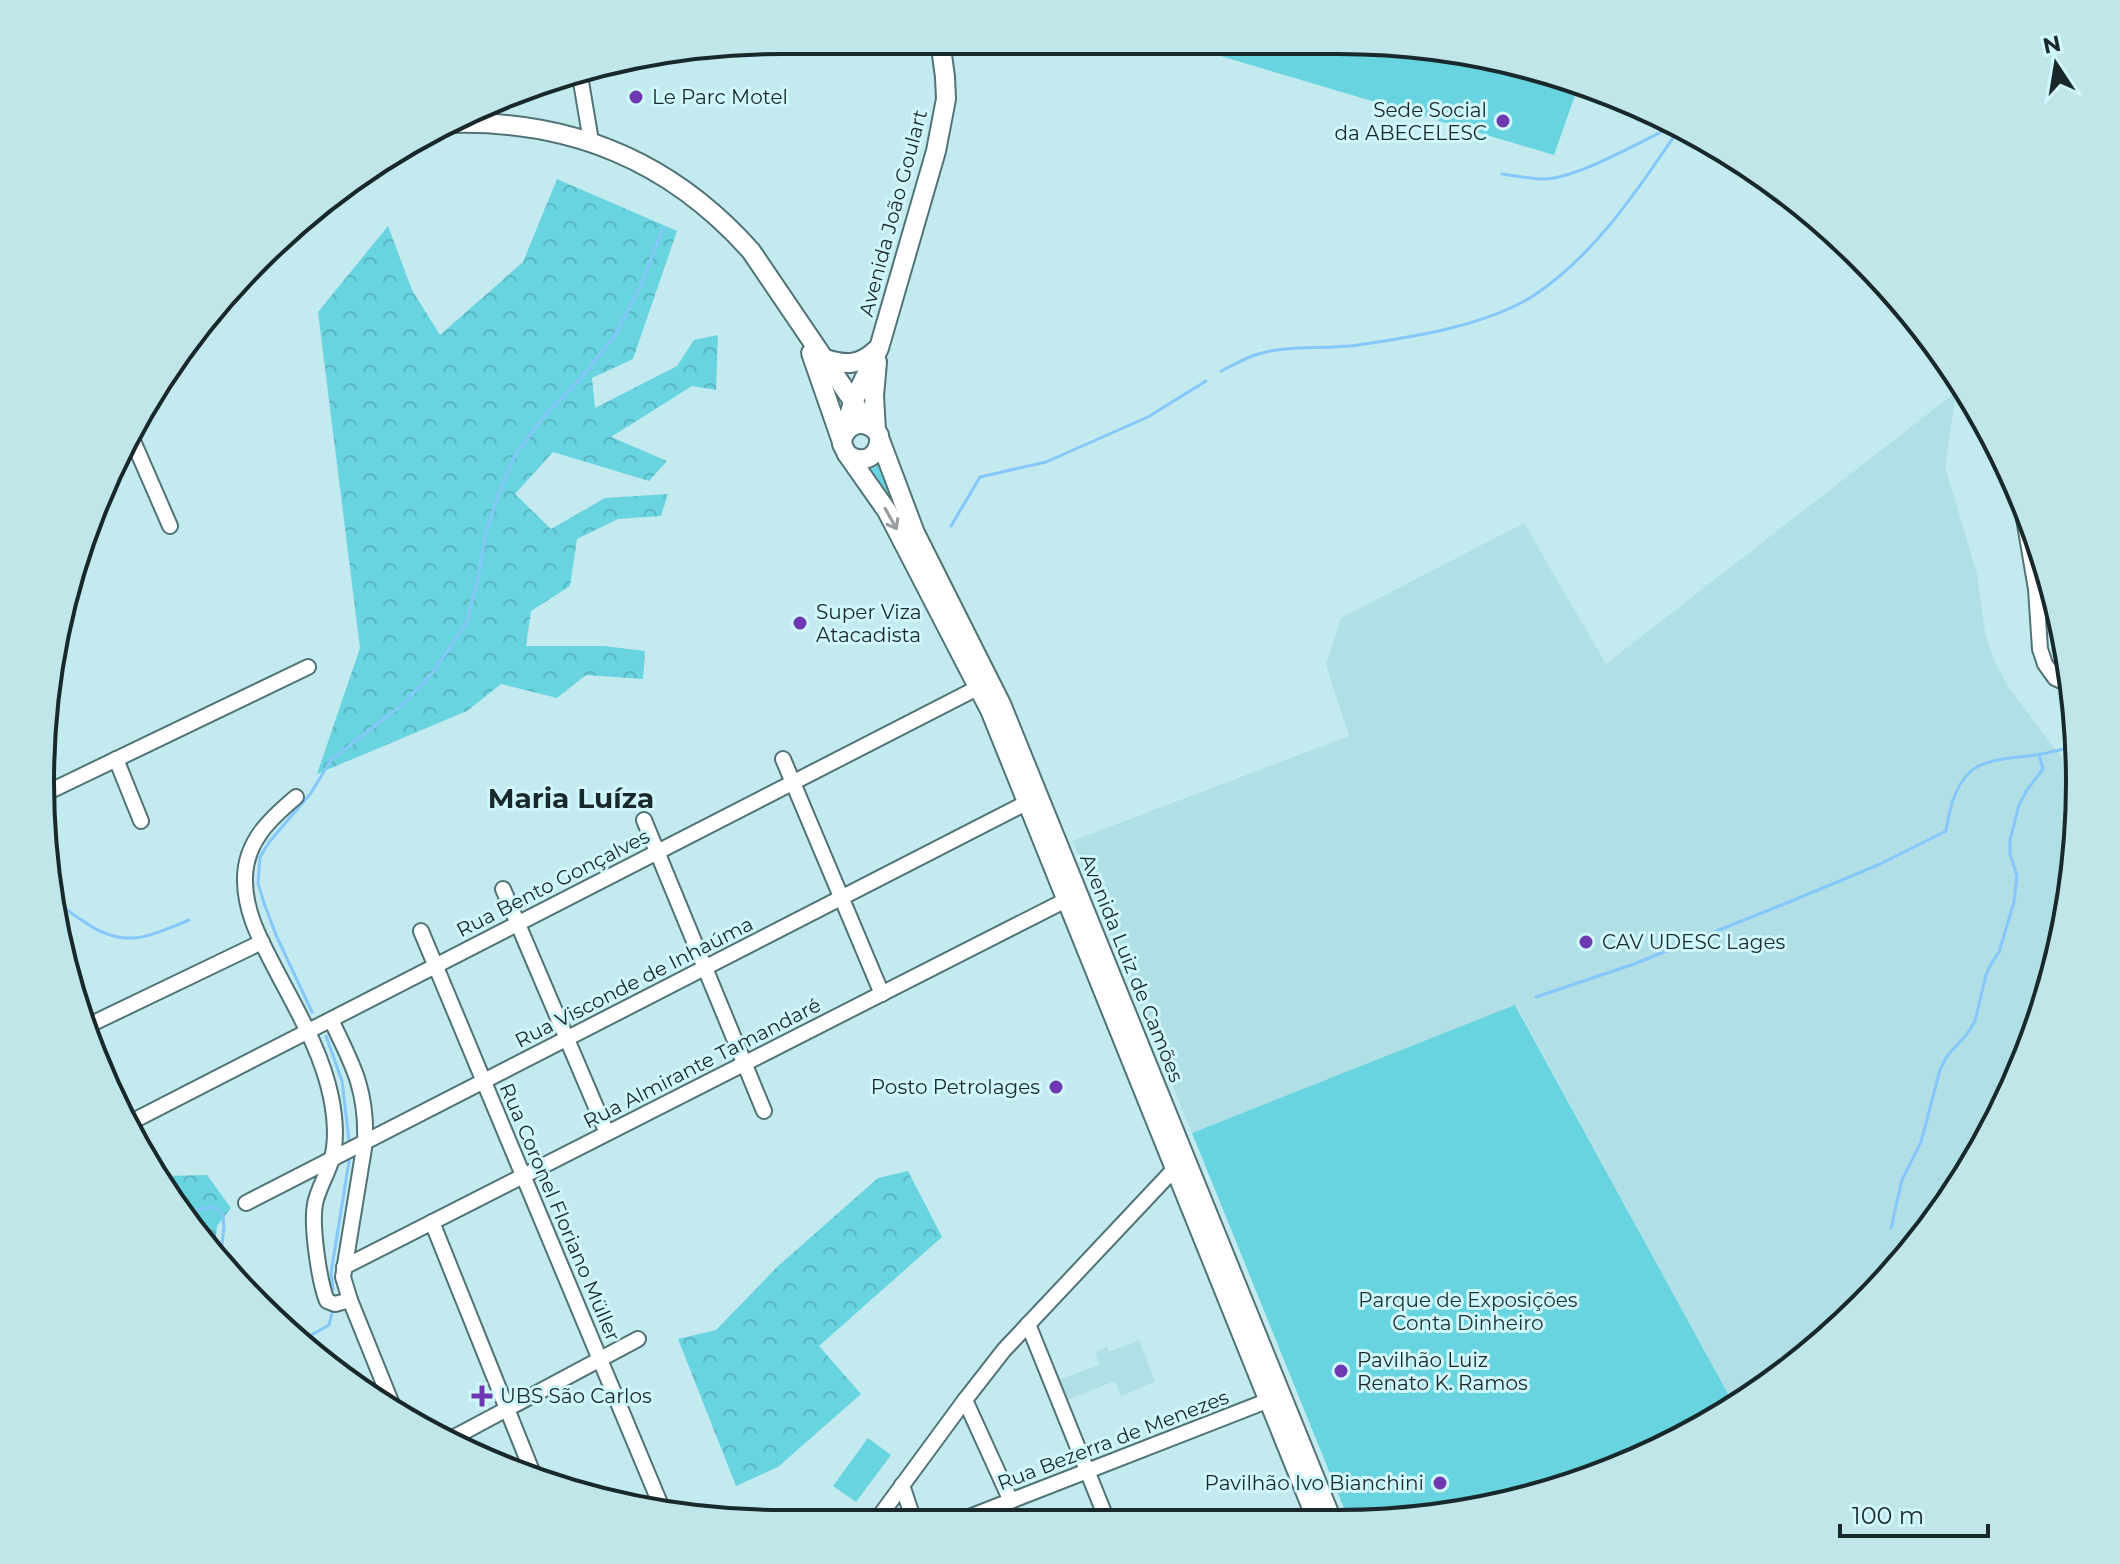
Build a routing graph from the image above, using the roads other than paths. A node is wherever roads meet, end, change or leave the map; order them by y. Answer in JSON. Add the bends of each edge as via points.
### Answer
{"nodes":[{"id":1,"x":942,"y":54,"type":"edge"},
{"id":2,"x":581,"y":83,"type":"edge"},
{"id":3,"x":474,"y":122,"type":"edge"},
{"id":4,"x":591,"y":141,"type":"junction"},
{"id":5,"x":804,"y":331,"type":"junction"},
{"id":6,"x":879,"y":348,"type":"junction"},
{"id":7,"x":822,"y":358,"type":"junction"},
{"id":8,"x":853,"y":402,"type":"junction"},
{"id":9,"x":875,"y":432,"type":"junction"},
{"id":10,"x":844,"y":445,"type":"junction"},
{"id":11,"x":136,"y":447,"type":"edge"},
{"id":12,"x":170,"y":526,"type":"dead end"},
{"id":13,"x":2032,"y":563,"type":"edge"},
{"id":14,"x":308,"y":667,"type":"dead end"},
{"id":15,"x":2059,"y":680,"type":"edge"},
{"id":16,"x":985,"y":684,"type":"junction"},
{"id":17,"x":116,"y":759,"type":"junction"},
{"id":18,"x":783,"y":759,"type":"dead end"},
{"id":19,"x":793,"y":783,"type":"junction"},
{"id":20,"x":54,"y":789,"type":"edge"},
{"id":21,"x":296,"y":797,"type":"dead end"},
{"id":22,"x":1033,"y":800,"type":"junction"},
{"id":23,"x":644,"y":820,"type":"dead end"},
{"id":24,"x":141,"y":821,"type":"dead end"},
{"id":25,"x":657,"y":852,"type":"junction"},
{"id":26,"x":503,"y":889,"type":"dead end"},
{"id":27,"x":1072,"y":897,"type":"junction"},
{"id":28,"x":842,"y":898,"type":"junction"},
{"id":29,"x":518,"y":924,"type":"junction"},
{"id":30,"x":421,"y":931,"type":"dead end"},
{"id":31,"x":262,"y":942,"type":"junction"},
{"id":32,"x":436,"y":966,"type":"junction"},
{"id":33,"x":705,"y":968,"type":"junction"},
{"id":34,"x":882,"y":994,"type":"junction"},
{"id":35,"x":331,"y":1020,"type":"junction"},
{"id":36,"x":95,"y":1022,"type":"edge"},
{"id":37,"x":308,"y":1031,"type":"junction"},
{"id":38,"x":567,"y":1039,"type":"junction"},
{"id":39,"x":744,"y":1063,"type":"junction"},
{"id":40,"x":484,"y":1081,"type":"junction"},
{"id":41,"x":764,"y":1111,"type":"dead end"},
{"id":42,"x":137,"y":1119,"type":"edge"},
{"id":43,"x":607,"y":1133,"type":"junction"},
{"id":44,"x":365,"y":1142,"type":"junction"},
{"id":45,"x":332,"y":1159,"type":"junction"},
{"id":46,"x":1180,"y":1163,"type":"junction"},
{"id":47,"x":523,"y":1176,"type":"junction"},
{"id":48,"x":246,"y":1203,"type":"dead end"},
{"id":49,"x":432,"y":1222,"type":"junction"},
{"id":50,"x":344,"y":1267,"type":"junction"},
{"id":51,"x":350,"y":1300,"type":"junction"},
{"id":52,"x":1028,"y":1324,"type":"junction"},
{"id":53,"x":638,"y":1339,"type":"dead end"},
{"id":54,"x":600,"y":1359,"type":"junction"},
{"id":55,"x":388,"y":1393,"type":"edge"},
{"id":56,"x":1275,"y":1398,"type":"junction"},
{"id":57,"x":965,"y":1400,"type":"junction"},
{"id":58,"x":507,"y":1409,"type":"junction"},
{"id":59,"x":459,"y":1435,"type":"edge"},
{"id":60,"x":529,"y":1464,"type":"edge"},
{"id":61,"x":1087,"y":1471,"type":"junction"},
{"id":62,"x":902,"y":1485,"type":"junction"},
{"id":63,"x":658,"y":1499,"type":"edge"},
{"id":64,"x":1011,"y":1501,"type":"junction"},
{"id":65,"x":884,"y":1510,"type":"edge"},
{"id":66,"x":910,"y":1510,"type":"edge"},
{"id":67,"x":988,"y":1510,"type":"edge"},
{"id":68,"x":1103,"y":1510,"type":"edge"},
{"id":69,"x":1313,"y":1510,"type":"edge"},
{"id":70,"x":1327,"y":1510,"type":"edge"}],
"edges":[{"from":1,"to":6,"type":"main road","name":"Avenida João Goulart","via":[[946,99],[942,127]]},
{"from":2,"to":4,"type":"street"},
{"from":3,"to":4,"type":"main road","via":[[517,124]]},
{"from":4,"to":5,"type":"main road","via":[[648,167],[706,206],[751,251]]},
{"from":5,"to":7,"type":"main road"},
{"from":5,"to":10,"type":"main road","name":"Avenida Luiz de Camões"},
{"from":6,"to":7,"type":"main road","via":[[857,362]]},
{"from":6,"to":8,"type":"main road","name":"Avenida João Goulart"},
{"from":6,"to":9,"type":"main road","name":"Avenida João Goulart"},
{"from":7,"to":8,"type":"main road"},
{"from":8,"to":9,"type":"main road"},
{"from":8,"to":10,"type":"main road","name":"Avenida João Goulart"},
{"from":9,"to":10,"type":"main road","via":[[856,424],[846,431]]},
{"from":9,"to":10,"type":"main road","via":[[877,451],[868,459],[857,460]]},
{"from":9,"to":16,"type":"main road","name":"Avenida Luiz de Camões"},
{"from":10,"to":16,"type":"main road","name":"Avenida Luiz de Camões","one_way":true},
{"from":11,"to":12,"type":"street"},
{"from":13,"to":15,"type":"street","via":[[2040,649]]},
{"from":14,"to":17,"type":"street"},
{"from":16,"to":19,"type":"street","name":"Rua Bento Gonçalves"},
{"from":16,"to":22,"type":"main road","name":"Avenida Luiz de Camões"},
{"from":17,"to":20,"type":"street"},
{"from":17,"to":24,"type":"street"},
{"from":18,"to":19,"type":"street"},
{"from":19,"to":25,"type":"street","name":"Rua Bento Gonçalves"},
{"from":19,"to":28,"type":"street"},
{"from":21,"to":31,"type":"street","via":[[263,828],[247,859],[248,908]]},
{"from":22,"to":27,"type":"main road","name":"Avenida Luiz de Camões"},
{"from":22,"to":28,"type":"street","name":"Rua Visconde de Inhaúma"},
{"from":23,"to":25,"type":"street"},
{"from":25,"to":29,"type":"street","name":"Rua Bento Gonçalves"},
{"from":25,"to":33,"type":"street"},
{"from":26,"to":29,"type":"street"},
{"from":27,"to":34,"type":"street","name":"Rua Almirante Tamandaré"},
{"from":27,"to":46,"type":"main road","name":"Avenida Luiz de Camões"},
{"from":28,"to":33,"type":"street","name":"Rua Visconde de Inhaúma"},
{"from":28,"to":34,"type":"street"},
{"from":29,"to":32,"type":"street","name":"Rua Bento Gonçalves"},
{"from":29,"to":38,"type":"street"},
{"from":30,"to":32,"type":"street","name":"Rua Coronel Floriano Müller"},
{"from":31,"to":36,"type":"street"},
{"from":31,"to":37,"type":"street"},
{"from":32,"to":35,"type":"street","name":"Rua Bento Gonçalves"},
{"from":32,"to":40,"type":"street","name":"Rua Coronel Floriano Müller"},
{"from":33,"to":38,"type":"street","name":"Rua Visconde de Inhaúma"},
{"from":33,"to":39,"type":"street"},
{"from":34,"to":39,"type":"street","name":"Rua Almirante Tamandaré"},
{"from":35,"to":37,"type":"street","name":"Rua Bento Gonçalves"},
{"from":35,"to":44,"type":"street","via":[[362,1087]]},
{"from":37,"to":42,"type":"street","name":"Rua Bento Gonçalves"},
{"from":37,"to":45,"type":"street","via":[[331,1097]]},
{"from":38,"to":40,"type":"street","name":"Rua Visconde de Inhaúma"},
{"from":38,"to":43,"type":"street"},
{"from":39,"to":41,"type":"street"},
{"from":39,"to":43,"type":"street","name":"Rua Almirante Tamandaré"},
{"from":40,"to":44,"type":"street","name":"Rua Visconde de Inhaúma"},
{"from":40,"to":47,"type":"street","name":"Rua Coronel Floriano Müller"},
{"from":43,"to":47,"type":"street","name":"Rua Almirante Tamandaré"},
{"from":44,"to":45,"type":"street","name":"Rua Visconde de Inhaúma"},
{"from":44,"to":50,"type":"street"},
{"from":45,"to":48,"type":"street","name":"Rua Visconde de Inhaúma"},
{"from":45,"to":51,"type":"street","via":[[315,1204],[315,1239],[327,1301]]},
{"from":46,"to":52,"type":"street"},
{"from":46,"to":56,"type":"main road","name":"Avenida Luiz de Camões"},
{"from":47,"to":49,"type":"street","name":"Rua Almirante Tamandaré"},
{"from":47,"to":54,"type":"street","name":"Rua Coronel Floriano Müller"},
{"from":49,"to":50,"type":"street","name":"Rua Almirante Tamandaré"},
{"from":49,"to":58,"type":"street"},
{"from":50,"to":51,"type":"street"},
{"from":51,"to":55,"type":"street"},
{"from":52,"to":57,"type":"street"},
{"from":52,"to":61,"type":"street"},
{"from":53,"to":54,"type":"street"},
{"from":54,"to":58,"type":"street"},
{"from":54,"to":63,"type":"street","name":"Rua Coronel Floriano Müller"},
{"from":56,"to":61,"type":"street","name":"Rua Bezerra de Menezes"},
{"from":56,"to":69,"type":"main road","name":"Avenida Luiz de Camões"},
{"from":56,"to":70,"type":"main road","name":"Avenida Luiz de Camões"},
{"from":57,"to":62,"type":"street"},
{"from":57,"to":64,"type":"street"},
{"from":58,"to":59,"type":"street"},
{"from":58,"to":60,"type":"street"},
{"from":61,"to":64,"type":"street","name":"Rua Bezerra de Menezes"},
{"from":61,"to":68,"type":"street"},
{"from":62,"to":65,"type":"street"},
{"from":62,"to":66,"type":"street"},
{"from":64,"to":67,"type":"street","name":"Rua Bezerra de Menezes"}]}
